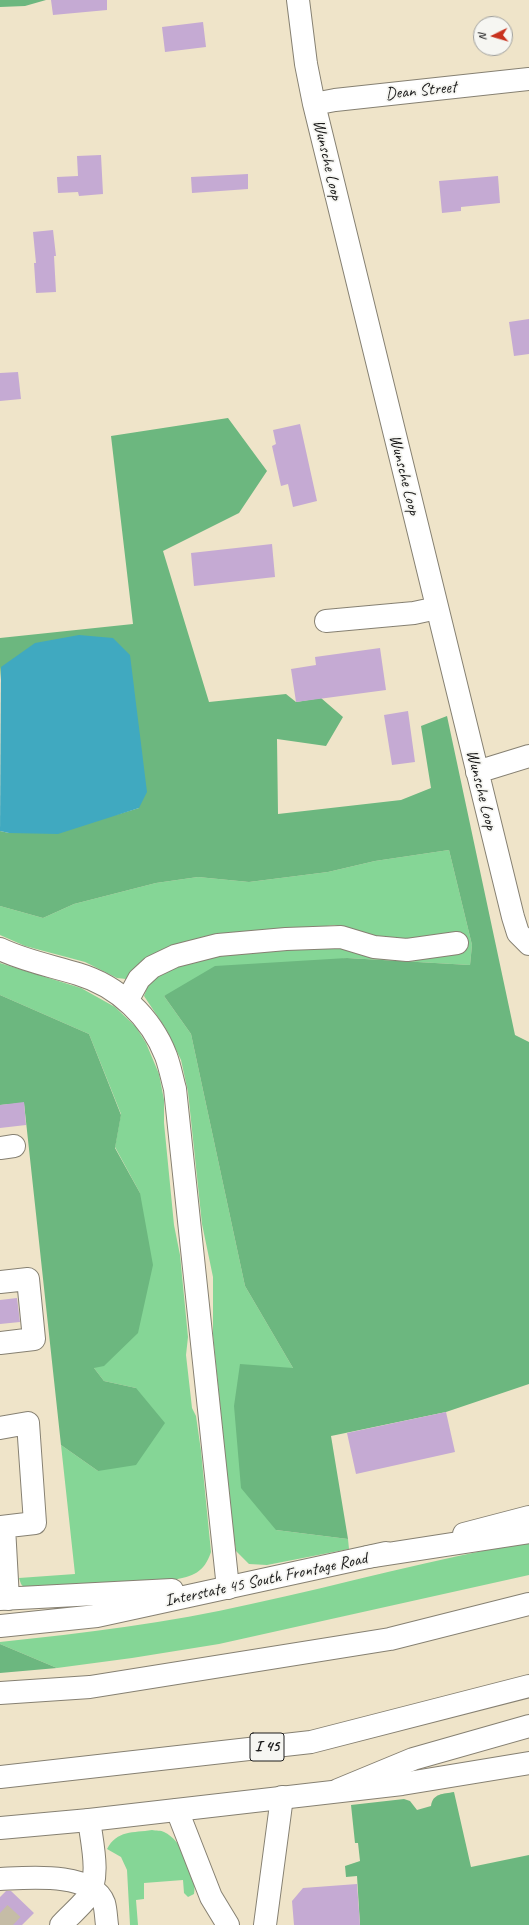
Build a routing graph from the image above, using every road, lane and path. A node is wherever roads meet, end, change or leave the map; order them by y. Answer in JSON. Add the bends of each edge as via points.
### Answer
{"nodes":[{"id":1,"x":298,"y":0,"type":"edge"},
{"id":2,"x":529,"y":79,"type":"edge"},
{"id":3,"x":314,"y":104,"type":"junction"},
{"id":4,"x":437,"y":608,"type":"junction"},
{"id":5,"x":326,"y":621,"type":"dead end"},
{"id":6,"x":529,"y":756,"type":"edge"},
{"id":7,"x":477,"y":772,"type":"junction"},
{"id":8,"x":458,"y":943,"type":"dead end"},
{"id":9,"x":529,"y":944,"type":"edge"},
{"id":10,"x":0,"y":949,"type":"edge"},
{"id":11,"x":127,"y":1001,"type":"junction"},
{"id":12,"x":0,"y":1282,"type":"edge"},
{"id":13,"x":0,"y":1342,"type":"edge"},
{"id":14,"x":0,"y":1428,"type":"edge"},
{"id":15,"x":529,"y":1518,"type":"edge"},
{"id":16,"x":2,"y":1527,"type":"edge"},
{"id":17,"x":529,"y":1532,"type":"edge"},
{"id":18,"x":368,"y":1557,"type":"junction"},
{"id":19,"x":228,"y":1588,"type":"junction"},
{"id":20,"x":4,"y":1599,"type":"edge"},
{"id":21,"x":529,"y":1604,"type":"edge"},
{"id":22,"x":0,"y":1626,"type":"edge"},
{"id":23,"x":529,"y":1686,"type":"edge"},
{"id":24,"x":0,"y":1693,"type":"edge"},
{"id":25,"x":529,"y":1726,"type":"edge"},
{"id":26,"x":529,"y":1763,"type":"edge"},
{"id":27,"x":0,"y":1777,"type":"edge"},
{"id":28,"x":338,"y":1790,"type":"junction"},
{"id":29,"x":282,"y":1797,"type":"junction"},
{"id":30,"x":178,"y":1810,"type":"junction"},
{"id":31,"x":89,"y":1820,"type":"junction"},
{"id":32,"x":0,"y":1828,"type":"edge"},
{"id":33,"x":0,"y":1879,"type":"edge"},
{"id":34,"x":92,"y":1889,"type":"junction"},
{"id":35,"x":61,"y":1925,"type":"edge"},
{"id":36,"x":107,"y":1925,"type":"edge"},
{"id":37,"x":228,"y":1925,"type":"edge"},
{"id":38,"x":265,"y":1925,"type":"edge"}],
"edges":[{"from":1,"to":3,"type":"main road","name":"Wunsche Loop"},
{"from":2,"to":3,"type":"main road","name":"Dean Street"},
{"from":3,"to":4,"type":"main road","name":"Wunsche Loop"},
{"from":4,"to":5,"type":"main road","via":[[414,613]]},
{"from":4,"to":7,"type":"main road","name":"Wunsche Loop"},
{"from":6,"to":7,"type":"main road"},
{"from":7,"to":9,"type":"main road","name":"Wunsche Loop","via":[[513,917],[518,932]]},
{"from":8,"to":11,"type":"main road","via":[[408,950],[374,947],[341,937],[218,945],[175,956],[152,967],[139,979]]},
{"from":10,"to":11,"type":"main road","via":[[12,955],[80,974],[114,991]]},
{"from":11,"to":19,"type":"main road","via":[[152,1029],[166,1056],[175,1089]]},
{"from":12,"to":13,"type":"main road","via":[[28,1279],[34,1339]]},
{"from":14,"to":16,"type":"main road","via":[[28,1423],[35,1523]]},
{"from":15,"to":18,"type":"main road","name":"Interstate 45 South Frontage Road"},
{"from":16,"to":20,"type":"main road"},
{"from":17,"to":18,"type":"main road"},
{"from":18,"to":19,"type":"main road","name":"Interstate 45 South Frontage Road"},
{"from":19,"to":20,"type":"main road"},
{"from":19,"to":22,"type":"main road","name":"Interstate 45 South Frontage Road","via":[[98,1616]]},
{"from":21,"to":24,"type":"main road","via":[[390,1639],[90,1688]]},
{"from":23,"to":27,"type":"main road","number":"I 45","via":[[311,1742]]},
{"from":25,"to":28,"type":"main road","via":[[413,1759]]},
{"from":26,"to":28,"type":"main road","via":[[402,1784]]},
{"from":28,"to":29,"type":"main road"},
{"from":29,"to":30,"type":"main road"},
{"from":29,"to":38,"type":"main road"},
{"from":30,"to":31,"type":"main road"},
{"from":30,"to":37,"type":"main road","via":[[211,1897]]},
{"from":31,"to":32,"type":"main road"},
{"from":31,"to":34,"type":"main road","via":[[95,1877]]},
{"from":33,"to":34,"type":"main road","via":[[49,1877],[77,1882]]},
{"from":34,"to":35,"type":"main road","via":[[87,1898]]},
{"from":34,"to":36,"type":"main road","via":[[104,1902]]}]}
